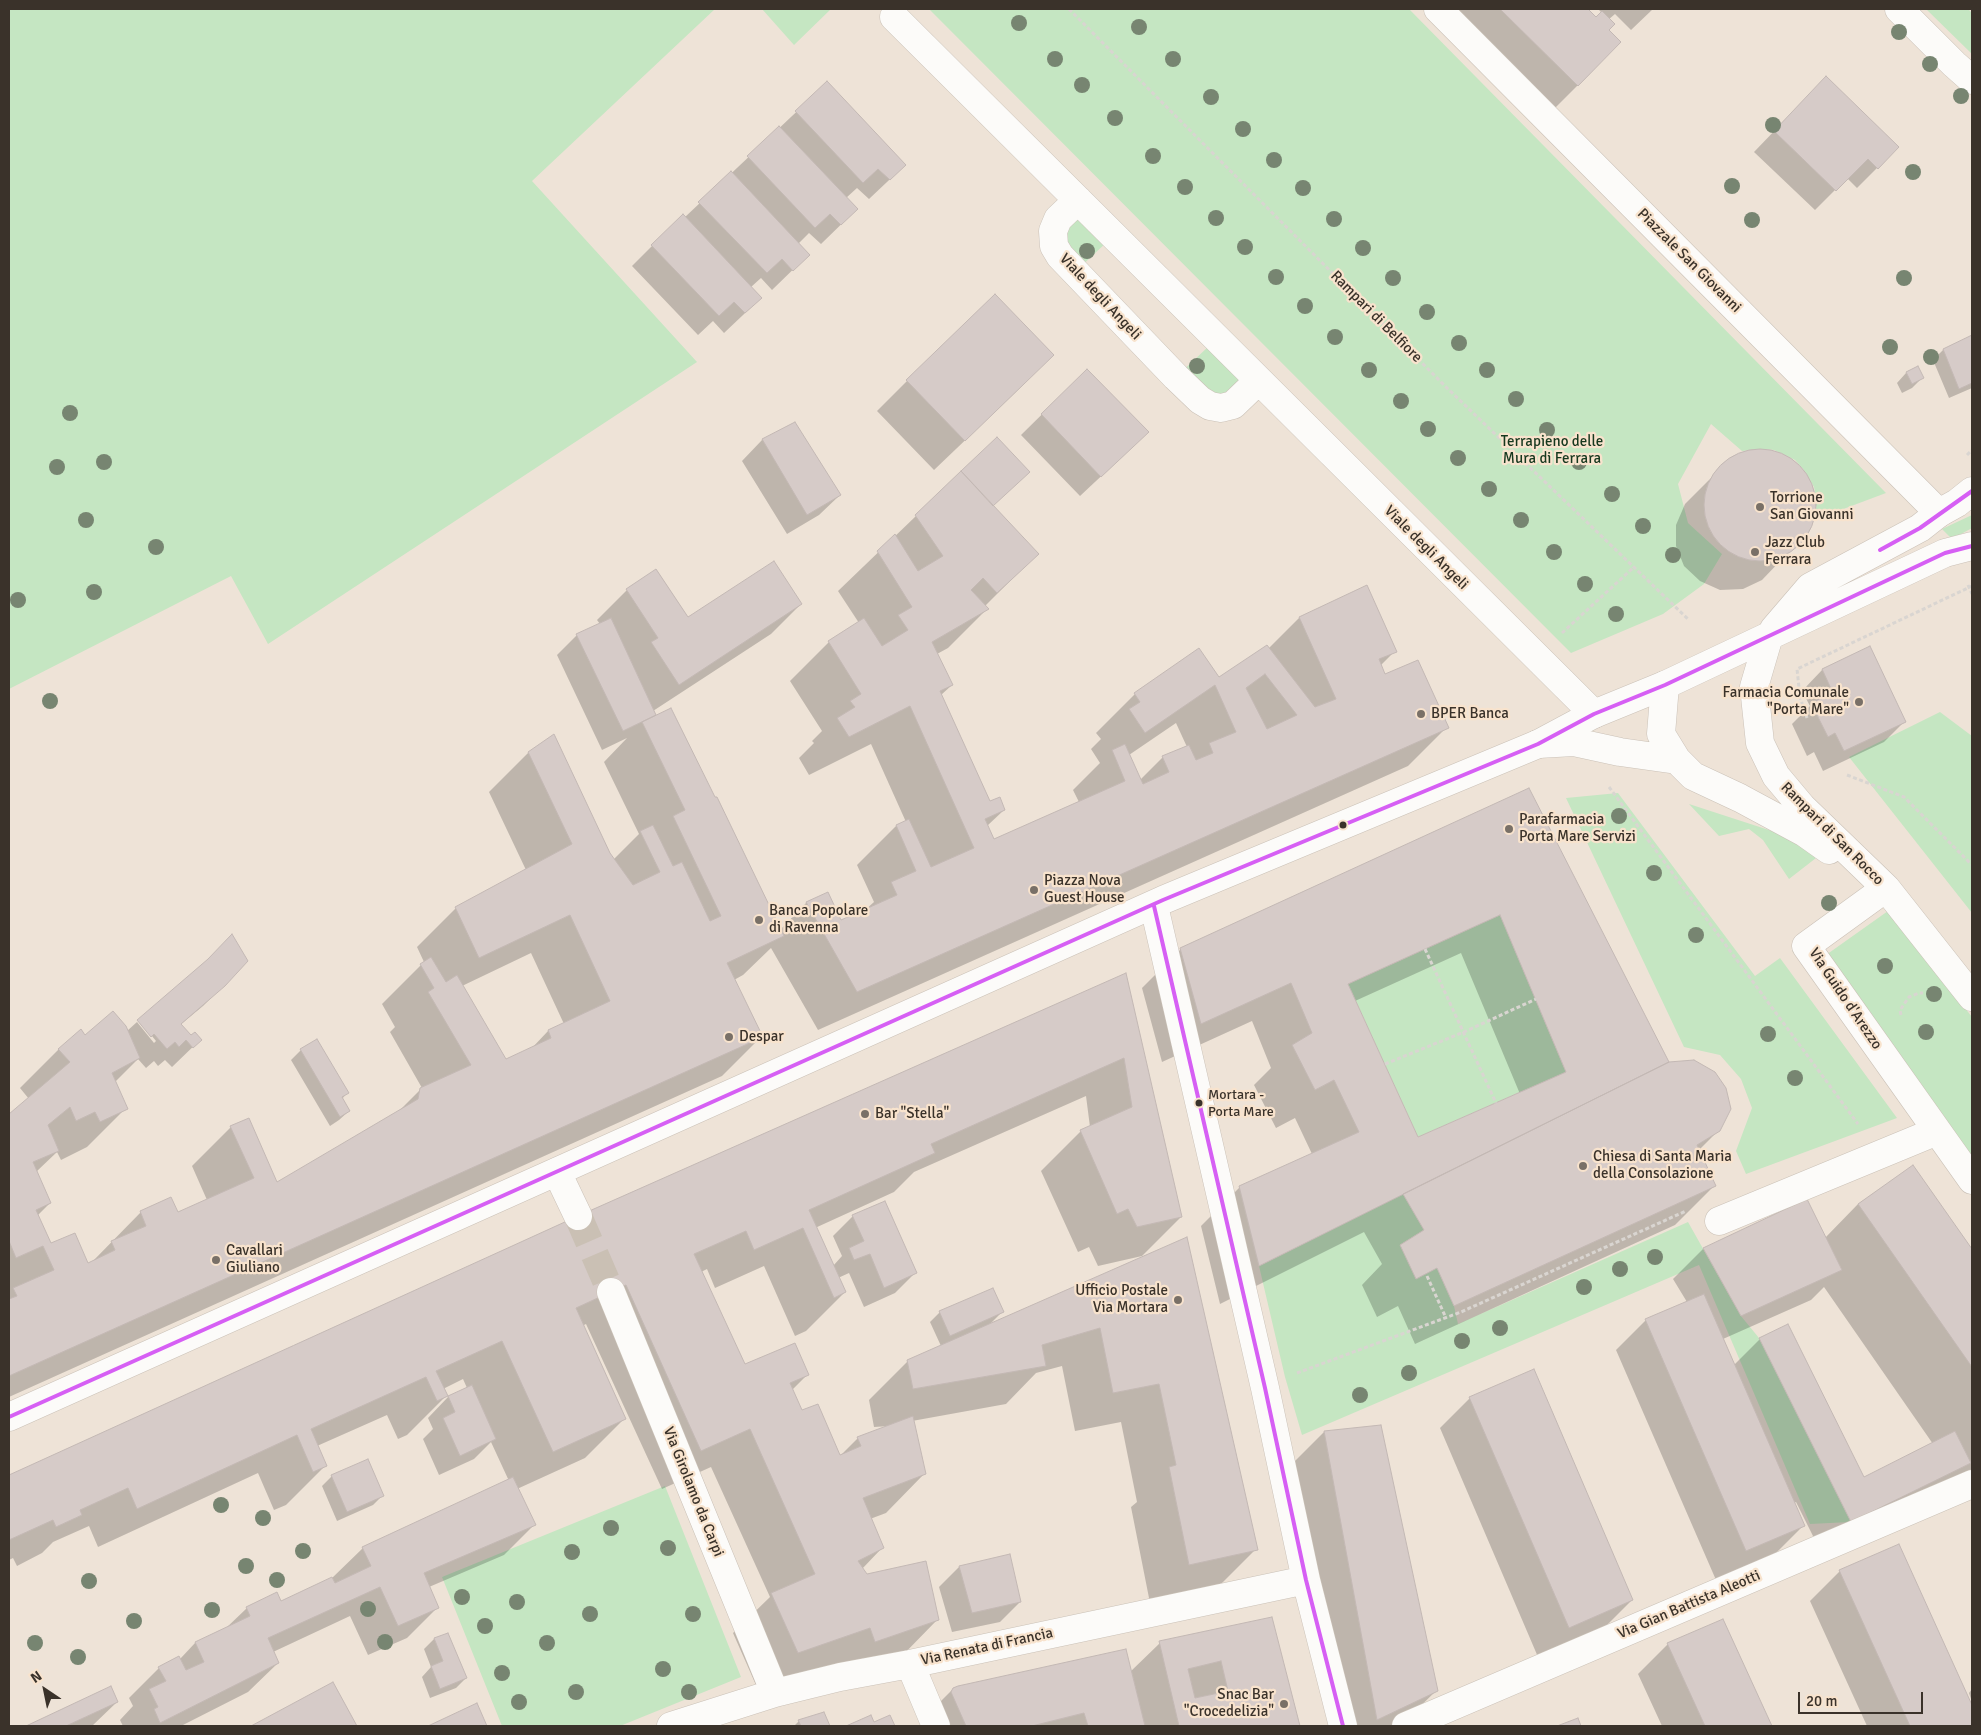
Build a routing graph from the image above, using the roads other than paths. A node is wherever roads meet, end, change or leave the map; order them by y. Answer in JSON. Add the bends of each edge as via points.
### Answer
{"nodes":[{"id":1,"x":1438,"y":9,"type":"edge"},
{"id":2,"x":1899,"y":9,"type":"edge"},
{"id":3,"x":894,"y":17,"type":"dead end"},
{"id":4,"x":1972,"y":80,"type":"edge"},
{"id":5,"x":1078,"y":200,"type":"junction"},
{"id":6,"x":1258,"y":381,"type":"junction"},
{"id":7,"x":1972,"y":491,"type":"edge"},
{"id":8,"x":1939,"y":512,"type":"junction"},
{"id":9,"x":1972,"y":546,"type":"edge"},
{"id":10,"x":1768,"y":636,"type":"junction"},
{"id":11,"x":1665,"y":685,"type":"junction"},
{"id":12,"x":1594,"y":714,"type":"junction"},
{"id":13,"x":1538,"y":744,"type":"junction"},
{"id":14,"x":1677,"y":760,"type":"junction"},
{"id":15,"x":1886,"y":888,"type":"junction"},
{"id":16,"x":1154,"y":906,"type":"junction"},
{"id":17,"x":1972,"y":996,"type":"edge"},
{"id":18,"x":1937,"y":1131,"type":"junction"},
{"id":19,"x":557,"y":1172,"type":"junction"},
{"id":20,"x":1972,"y":1180,"type":"edge"},
{"id":21,"x":578,"y":1216,"type":"tunnel mouth"},
{"id":22,"x":1719,"y":1221,"type":"road end"},
{"id":23,"x":611,"y":1292,"type":"tunnel mouth"},
{"id":24,"x":9,"y":1416,"type":"edge"},
{"id":25,"x":1972,"y":1484,"type":"edge"},
{"id":26,"x":1306,"y":1580,"type":"junction"},
{"id":27,"x":910,"y":1664,"type":"junction"},
{"id":28,"x":775,"y":1693,"type":"junction"},
{"id":29,"x":671,"y":1726,"type":"edge"},
{"id":30,"x":936,"y":1726,"type":"edge"},
{"id":31,"x":1342,"y":1726,"type":"edge"},
{"id":32,"x":1406,"y":1726,"type":"edge"}],
"edges":[{"from":1,"to":8,"type":"street","name":"Piazzale San Giovanni"},
{"from":2,"to":4,"type":"street"},
{"from":3,"to":5,"type":"street","name":"Viale degli Angeli"},
{"from":5,"to":6,"type":"street","name":"Viale degli Angeli"},
{"from":5,"to":6,"type":"street","name":"Viale degli Angeli","via":[[1058,218],[1053,232],[1054,246],[1176,377],[1200,400],[1221,408],[1233,405]]},
{"from":6,"to":12,"type":"street","name":"Viale degli Angeli"},
{"from":7,"to":8,"type":"street"},
{"from":8,"to":10,"type":"street","via":[[1920,528],[1810,587]]},
{"from":9,"to":10,"type":"street","via":[[1945,553]]},
{"from":10,"to":11,"type":"street"},
{"from":10,"to":15,"type":"street","name":"Rampari di San Rocco","via":[[1754,687],[1760,743],[1776,776]]},
{"from":11,"to":12,"type":"street"},
{"from":11,"to":14,"type":"street","name":"Rampari di San Rocco","via":[[1661,734]]},
{"from":12,"to":13,"type":"street"},
{"from":13,"to":14,"type":"street","via":[[1574,742]]},
{"from":13,"to":16,"type":"street"},
{"from":14,"to":15,"type":"street","name":"Rampari di San Rocco","via":[[1693,776],[1805,833]]},
{"from":15,"to":17,"type":"street","name":"Rampari di San Rocco"},
{"from":15,"to":18,"type":"street","name":"Via Guido d'Arezzo","via":[[1806,946]]},
{"from":16,"to":19,"type":"street"},
{"from":16,"to":26,"type":"street"},
{"from":18,"to":20,"type":"street","name":"Via Guido d'Arezzo"},
{"from":18,"to":22,"type":"street"},
{"from":19,"to":21,"type":"street"},
{"from":19,"to":24,"type":"street"},
{"from":23,"to":28,"type":"street","name":"Via Girolamo da Carpi"},
{"from":25,"to":32,"type":"street","name":"Via Gian Battista Aleotti"},
{"from":26,"to":27,"type":"street","name":"Via Renata di Francia"},
{"from":26,"to":31,"type":"street"},
{"from":27,"to":28,"type":"street","name":"Via Renata di Francia"},
{"from":27,"to":30,"type":"street"},
{"from":28,"to":29,"type":"street","name":"Via Renata di Francia"}]}
